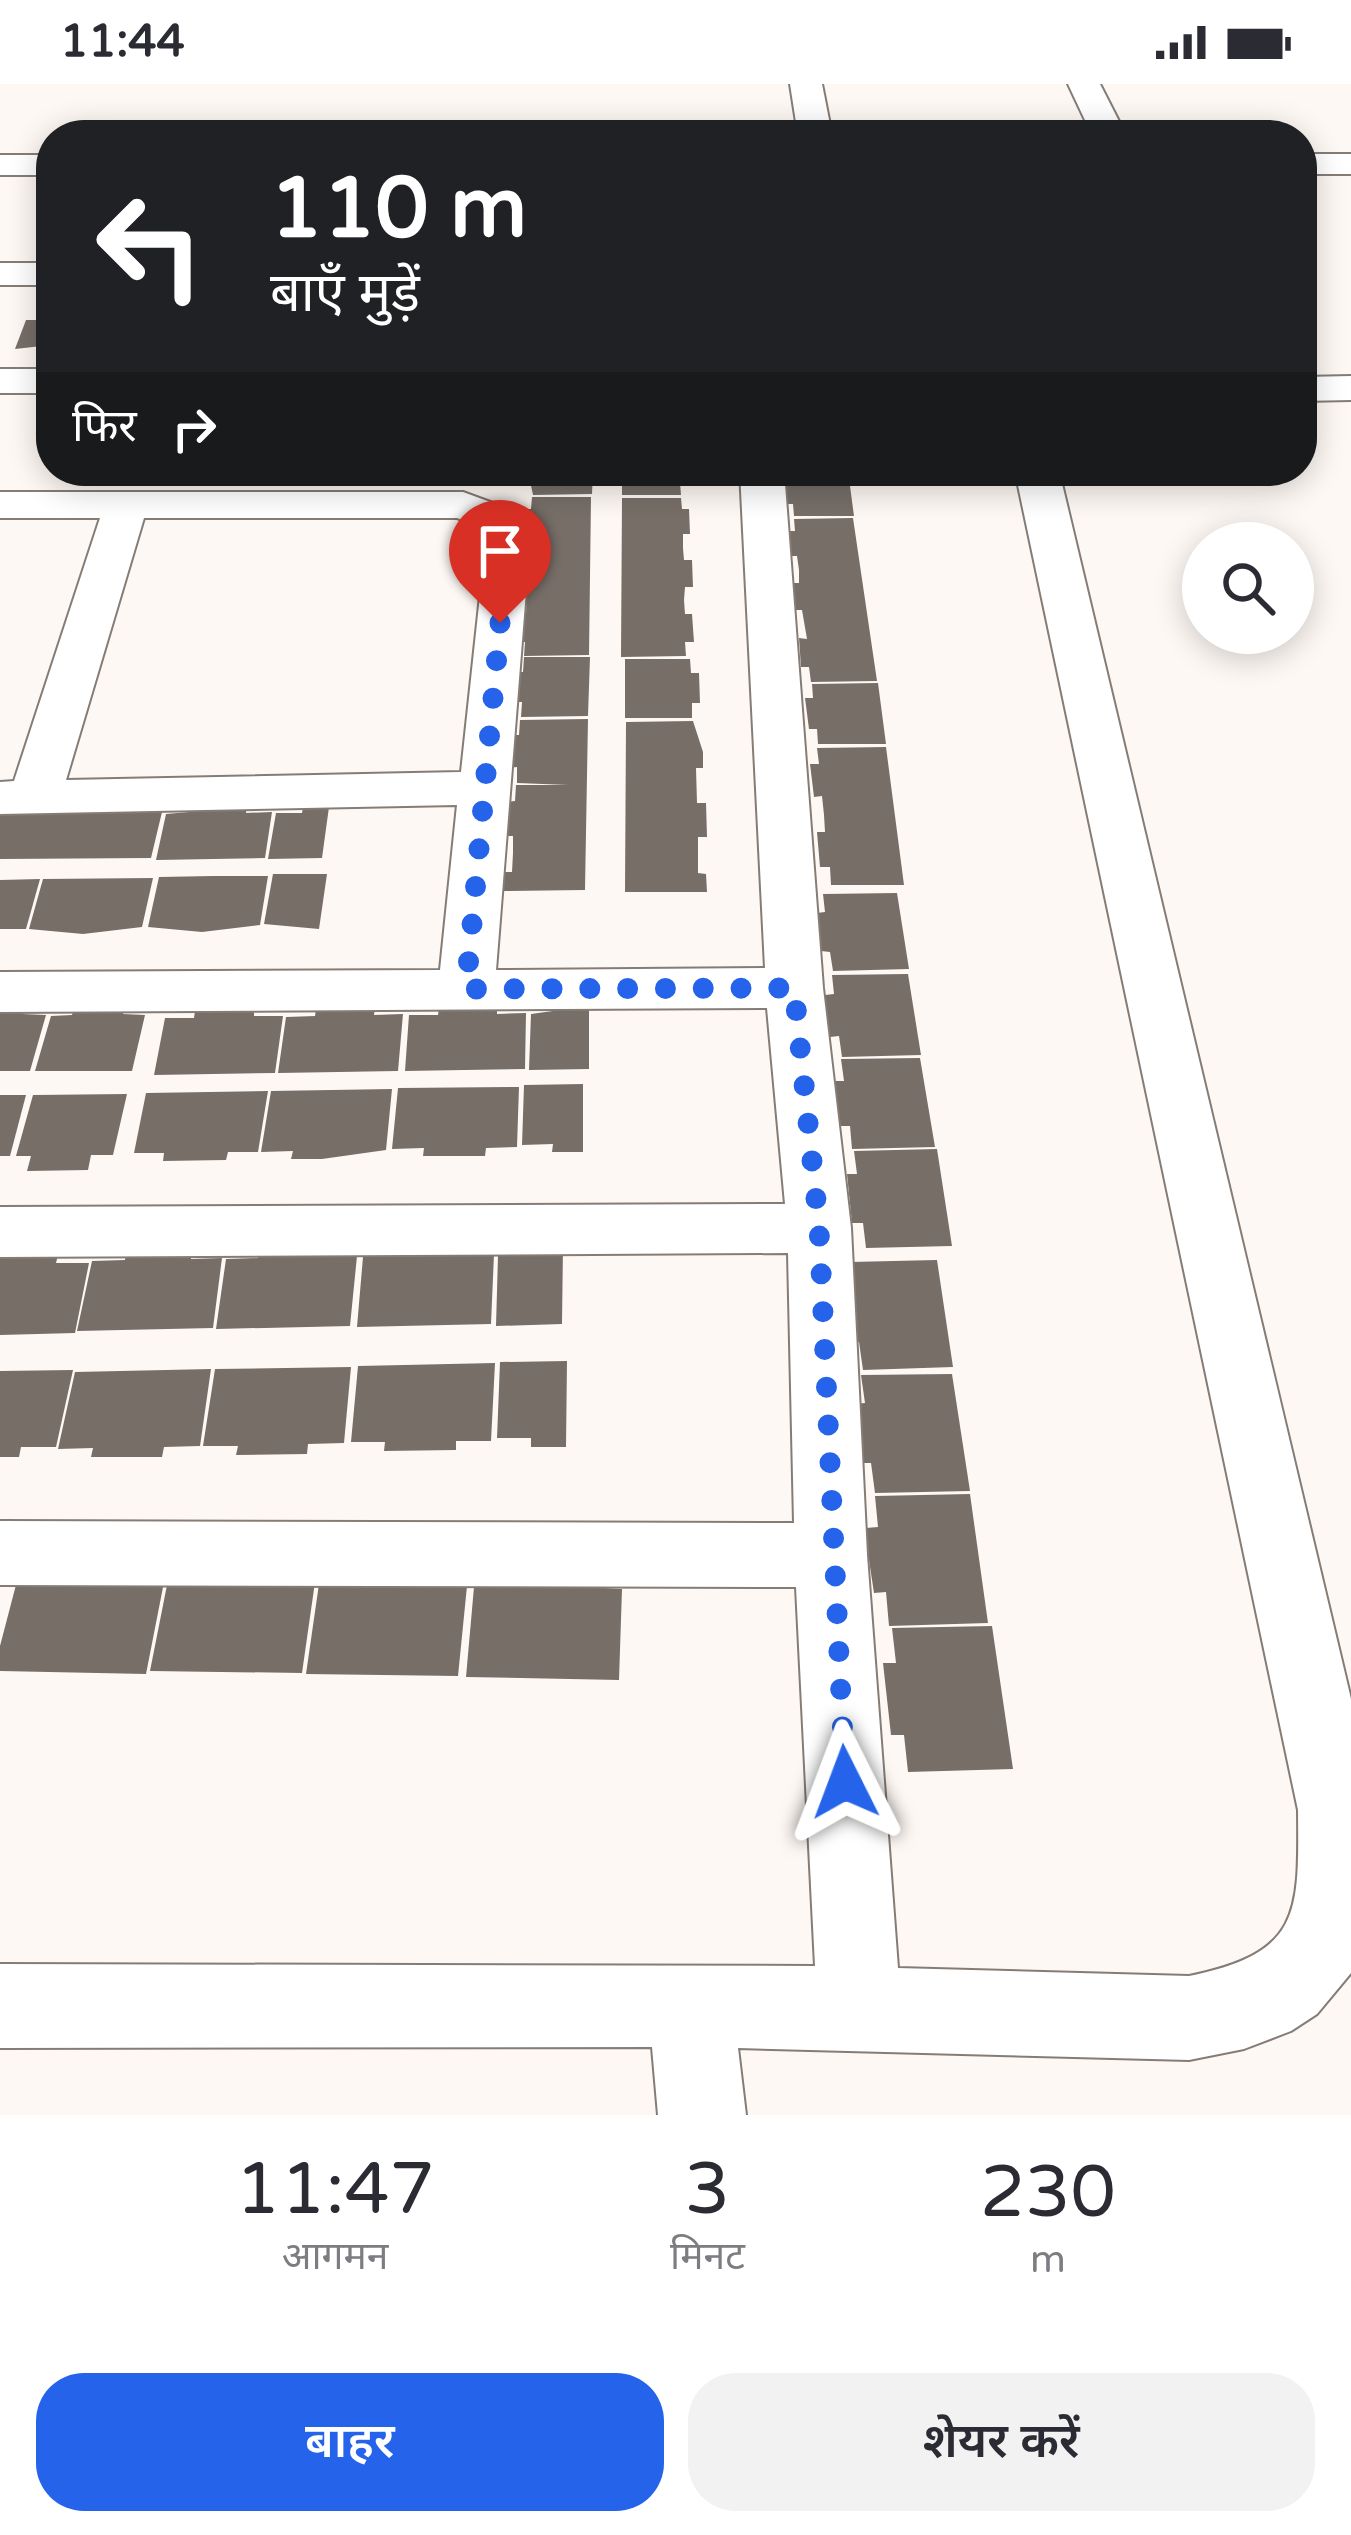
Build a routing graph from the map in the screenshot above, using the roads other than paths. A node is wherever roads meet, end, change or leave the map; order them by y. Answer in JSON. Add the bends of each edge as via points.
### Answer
{"nodes":[{"id":1,"x":806,"y":84,"type":"edge"},
{"id":2,"x":1084,"y":84,"type":"edge"},
{"id":3,"x":812,"y":120,"type":"edge"},
{"id":4,"x":1102,"y":120,"type":"edge"},
{"id":5,"x":1317,"y":164,"type":"edge"},
{"id":6,"x":1351,"y":164,"type":"edge"},
{"id":7,"x":0,"y":165,"type":"edge"},
{"id":8,"x":36,"y":165,"type":"edge"},
{"id":9,"x":0,"y":381,"type":"edge"},
{"id":10,"x":36,"y":381,"type":"edge"},
{"id":11,"x":1351,"y":388,"type":"edge"},
{"id":12,"x":1317,"y":389,"type":"edge"},
{"id":13,"x":763,"y":486,"type":"edge"},
{"id":14,"x":1040,"y":486,"type":"edge"},
{"id":15,"x":0,"y":505,"type":"edge"},
{"id":16,"x":125,"y":505,"type":"junction"},
{"id":17,"x":485,"y":788,"type":"junction"},
{"id":18,"x":18,"y":797,"type":"edge"},
{"id":19,"x":794,"y":988,"type":"junction"},
{"id":20,"x":466,"y":989,"type":"junction"},
{"id":21,"x":0,"y":992,"type":"edge"},
{"id":22,"x":819,"y":1228,"type":"junction"},
{"id":23,"x":0,"y":1232,"type":"edge"},
{"id":24,"x":0,"y":1553,"type":"edge"},
{"id":25,"x":831,"y":1555,"type":"junction"},
{"id":26,"x":691,"y":2005,"type":"junction"},
{"id":27,"x":0,"y":2006,"type":"edge"},
{"id":28,"x":859,"y":2010,"type":"junction"},
{"id":29,"x":702,"y":2115,"type":"edge"}],
"edges":[{"from":1,"to":3,"type":"street"},
{"from":2,"to":4,"type":"street"},
{"from":5,"to":6,"type":"street"},
{"from":7,"to":8,"type":"street"},
{"from":9,"to":10,"type":"street"},
{"from":11,"to":12,"type":"street"},
{"from":13,"to":19,"type":"street"},
{"from":14,"to":28,"type":"street","via":[[1338,1810],[1340,1895],[1317,1957],[1261,2002],[1189,2018]]},
{"from":15,"to":16,"type":"street"},
{"from":16,"to":17,"type":"street","via":[[464,505],[499,520],[508,540]]},
{"from":16,"to":18,"type":"street"},
{"from":17,"to":18,"type":"street"},
{"from":17,"to":20,"type":"street"},
{"from":19,"to":20,"type":"street"},
{"from":19,"to":22,"type":"street"},
{"from":20,"to":21,"type":"street"},
{"from":22,"to":23,"type":"street"},
{"from":22,"to":25,"type":"street"},
{"from":24,"to":25,"type":"street"},
{"from":25,"to":28,"type":"street"},
{"from":26,"to":27,"type":"street"},
{"from":26,"to":28,"type":"street"},
{"from":26,"to":29,"type":"street"}]}
